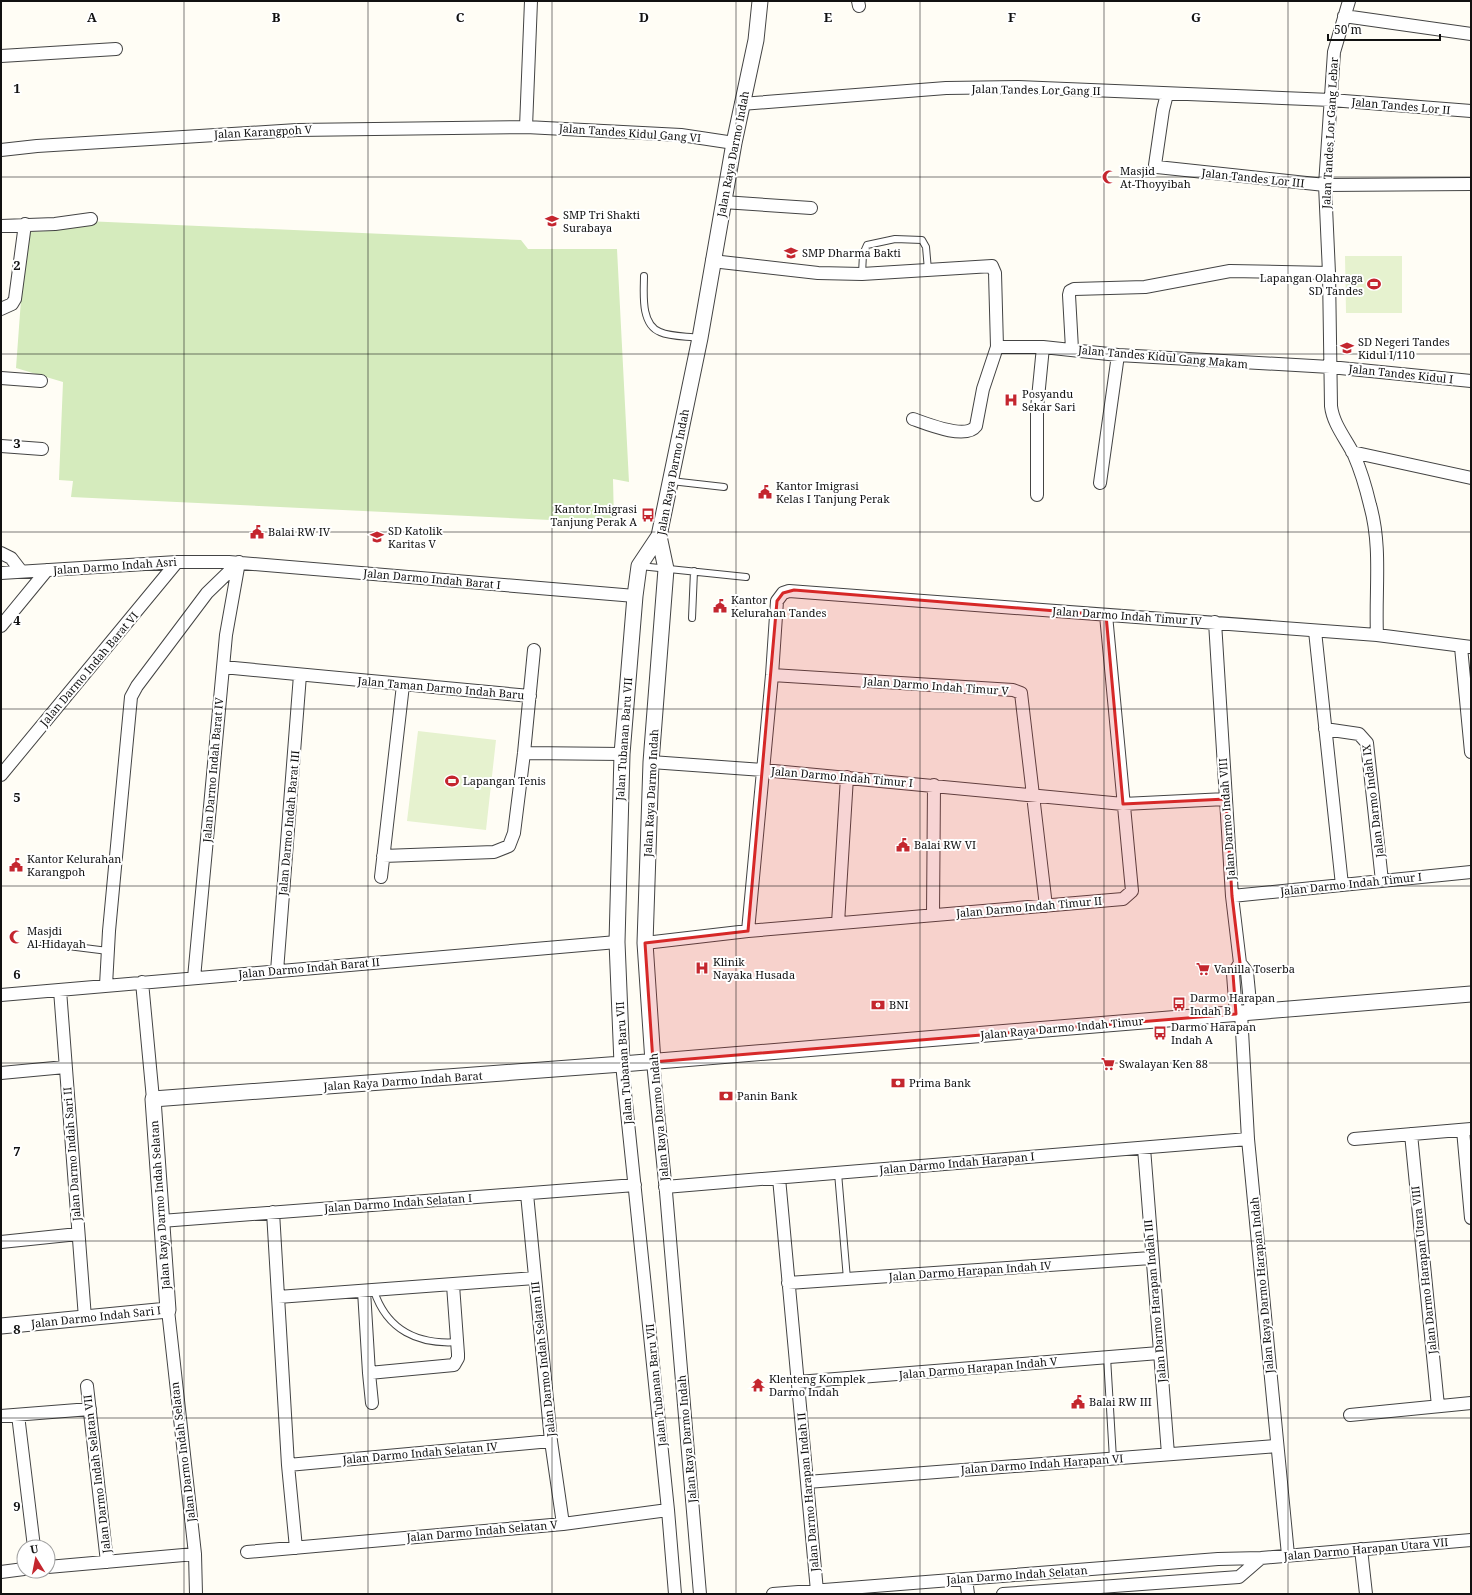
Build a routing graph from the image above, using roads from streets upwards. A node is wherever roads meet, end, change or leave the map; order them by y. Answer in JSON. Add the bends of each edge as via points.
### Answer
{"nodes":[{"id":1,"x":531,"y":1,"type":"edge"},
{"id":2,"x":760,"y":1,"type":"edge"},
{"id":3,"x":1348,"y":1,"type":"edge"},
{"id":4,"x":1344,"y":16,"type":"junction"},
{"id":5,"x":1471,"y":34,"type":"edge"},
{"id":6,"x":116,"y":49,"type":"dead end"},
{"id":7,"x":1,"y":56,"type":"edge"},
{"id":8,"x":1167,"y":94,"type":"junction"},
{"id":9,"x":1331,"y":100,"type":"junction"},
{"id":10,"x":741,"y":104,"type":"junction"},
{"id":11,"x":1471,"y":111,"type":"edge"},
{"id":12,"x":526,"y":127,"type":"junction"},
{"id":13,"x":734,"y":143,"type":"junction"},
{"id":14,"x":1,"y":150,"type":"edge"},
{"id":15,"x":1471,"y":184,"type":"edge"},
{"id":16,"x":1325,"y":185,"type":"junction"},
{"id":17,"x":723,"y":202,"type":"junction"},
{"id":18,"x":811,"y":208,"type":"dead end"},
{"id":19,"x":91,"y":219,"type":"dead end"},
{"id":20,"x":25,"y":224,"type":"junction"},
{"id":21,"x":1,"y":226,"type":"edge"},
{"id":22,"x":712,"y":261,"type":"junction"},
{"id":23,"x":1329,"y":273,"type":"junction"},
{"id":24,"x":1,"y":309,"type":"edge"},
{"id":25,"x":997,"y":347,"type":"junction"},
{"id":26,"x":1043,"y":347,"type":"junction"},
{"id":27,"x":1072,"y":349,"type":"junction"},
{"id":28,"x":1118,"y":355,"type":"junction"},
{"id":29,"x":1330,"y":367,"type":"junction"},
{"id":30,"x":1,"y":378,"type":"edge"},
{"id":31,"x":41,"y":381,"type":"dead end"},
{"id":32,"x":1471,"y":381,"type":"edge"},
{"id":33,"x":913,"y":419,"type":"dead end"},
{"id":34,"x":1,"y":446,"type":"edge"},
{"id":35,"x":42,"y":449,"type":"dead end"},
{"id":36,"x":1353,"y":453,"type":"junction"},
{"id":37,"x":1471,"y":478,"type":"edge"},
{"id":38,"x":1100,"y":482,"type":"dead end"},
{"id":39,"x":1037,"y":495,"type":"dead end"},
{"id":40,"x":659,"y":536,"type":"junction"},
{"id":41,"x":1,"y":553,"type":"edge"},
{"id":42,"x":177,"y":562,"type":"junction"},
{"id":43,"x":234,"y":562,"type":"junction"},
{"id":44,"x":47,"y":570,"type":"junction"},
{"id":45,"x":21,"y":571,"type":"junction"},
{"id":46,"x":1,"y":573,"type":"edge"},
{"id":47,"x":635,"y":596,"type":"junction"},
{"id":48,"x":1106,"y":615,"type":"junction"},
{"id":49,"x":1215,"y":622,"type":"junction"},
{"id":50,"x":1,"y":626,"type":"edge"},
{"id":51,"x":1315,"y":631,"type":"junction"},
{"id":52,"x":1377,"y":635,"type":"junction"},
{"id":53,"x":1466,"y":647,"type":"edge"},
{"id":54,"x":534,"y":650,"type":"dead end"},
{"id":55,"x":222,"y":667,"type":"junction"},
{"id":56,"x":300,"y":675,"type":"junction"},
{"id":57,"x":772,"y":675,"type":"junction"},
{"id":58,"x":403,"y":685,"type":"junction"},
{"id":59,"x":530,"y":696,"type":"junction"},
{"id":60,"x":1325,"y":729,"type":"junction"},
{"id":61,"x":1471,"y":752,"type":"edge"},
{"id":62,"x":524,"y":753,"type":"junction"},
{"id":63,"x":622,"y":754,"type":"junction"},
{"id":64,"x":651,"y":762,"type":"junction"},
{"id":65,"x":763,"y":770,"type":"junction"},
{"id":66,"x":1,"y":776,"type":"edge"},
{"id":67,"x":847,"y":777,"type":"junction"},
{"id":68,"x":934,"y":785,"type":"junction"},
{"id":69,"x":1032,"y":795,"type":"junction"},
{"id":70,"x":1226,"y":799,"type":"junction"},
{"id":71,"x":1123,"y":804,"type":"junction"},
{"id":72,"x":382,"y":856,"type":"junction"},
{"id":73,"x":1471,"y":872,"type":"edge"},
{"id":74,"x":381,"y":877,"type":"dead end"},
{"id":75,"x":1382,"y":882,"type":"junction"},
{"id":76,"x":1342,"y":885,"type":"junction"},
{"id":77,"x":1232,"y":896,"type":"junction"},
{"id":78,"x":1046,"y":906,"type":"junction"},
{"id":79,"x":933,"y":915,"type":"junction"},
{"id":80,"x":838,"y":923,"type":"junction"},
{"id":81,"x":748,"y":930,"type":"junction"},
{"id":82,"x":617,"y":942,"type":"junction"},
{"id":83,"x":645,"y":943,"type":"junction"},
{"id":84,"x":1240,"y":964,"type":"joint"},
{"id":85,"x":277,"y":971,"type":"junction"},
{"id":86,"x":194,"y":978,"type":"junction"},
{"id":87,"x":142,"y":982,"type":"junction"},
{"id":88,"x":106,"y":985,"type":"junction"},
{"id":89,"x":60,"y":990,"type":"junction"},
{"id":90,"x":1471,"y":994,"type":"edge"},
{"id":91,"x":1,"y":995,"type":"edge"},
{"id":92,"x":1243,"y":1013,"type":"junction"},
{"id":93,"x":653,"y":1062,"type":"junction"},
{"id":94,"x":622,"y":1064,"type":"junction"},
{"id":95,"x":65,"y":1067,"type":"junction"},
{"id":96,"x":1,"y":1073,"type":"edge"},
{"id":97,"x":153,"y":1099,"type":"junction"},
{"id":98,"x":1467,"y":1129,"type":"edge"},
{"id":99,"x":1411,"y":1134,"type":"junction"},
{"id":100,"x":1248,"y":1138,"type":"junction"},
{"id":101,"x":1354,"y":1139,"type":"dead end"},
{"id":102,"x":1144,"y":1148,"type":"junction"},
{"id":103,"x":779,"y":1178,"type":"junction"},
{"id":104,"x":635,"y":1185,"type":"junction"},
{"id":105,"x":665,"y":1187,"type":"junction"},
{"id":106,"x":528,"y":1194,"type":"junction"},
{"id":107,"x":273,"y":1212,"type":"junction"},
{"id":108,"x":1471,"y":1218,"type":"edge"},
{"id":109,"x":161,"y":1220,"type":"junction"},
{"id":110,"x":78,"y":1234,"type":"junction"},
{"id":111,"x":1,"y":1235,"type":"edge"},
{"id":112,"x":1,"y":1242,"type":"edge"},
{"id":113,"x":1152,"y":1258,"type":"junction"},
{"id":114,"x":535,"y":1278,"type":"junction"},
{"id":115,"x":788,"y":1283,"type":"junction"},
{"id":116,"x":452,"y":1285,"type":"junction"},
{"id":117,"x":369,"y":1291,"type":"junction"},
{"id":118,"x":278,"y":1297,"type":"junction"},
{"id":119,"x":168,"y":1310,"type":"junction"},
{"id":120,"x":85,"y":1318,"type":"junction"},
{"id":121,"x":1,"y":1326,"type":"edge"},
{"id":122,"x":1159,"y":1353,"type":"junction"},
{"id":123,"x":369,"y":1373,"type":"junction"},
{"id":124,"x":798,"y":1382,"type":"junction"},
{"id":125,"x":87,"y":1386,"type":"dead end"},
{"id":126,"x":372,"y":1403,"type":"dead end"},
{"id":127,"x":1471,"y":1403,"type":"edge"},
{"id":128,"x":1438,"y":1406,"type":"junction"},
{"id":129,"x":90,"y":1409,"type":"junction"},
{"id":130,"x":18,"y":1415,"type":"junction"},
{"id":131,"x":1350,"y":1415,"type":"dead end"},
{"id":132,"x":1,"y":1416,"type":"edge"},
{"id":133,"x":551,"y":1441,"type":"junction"},
{"id":134,"x":1277,"y":1446,"type":"junction"},
{"id":135,"x":1168,"y":1454,"type":"junction"},
{"id":136,"x":288,"y":1465,"type":"junction"},
{"id":137,"x":807,"y":1482,"type":"junction"},
{"id":138,"x":668,"y":1510,"type":"junction"},
{"id":139,"x":563,"y":1524,"type":"junction"},
{"id":140,"x":33,"y":1539,"type":"edge"},
{"id":141,"x":1471,"y":1540,"type":"edge"},
{"id":142,"x":296,"y":1548,"type":"junction"},
{"id":143,"x":1361,"y":1549,"type":"junction"},
{"id":144,"x":247,"y":1552,"type":"dead end"},
{"id":145,"x":195,"y":1554,"type":"junction"},
{"id":146,"x":1288,"y":1555,"type":"junction"},
{"id":147,"x":1261,"y":1558,"type":"junction"},
{"id":148,"x":107,"y":1562,"type":"junction"},
{"id":149,"x":56,"y":1566,"type":"edge"},
{"id":150,"x":16,"y":1570,"type":"edge"},
{"id":151,"x":1,"y":1572,"type":"edge"},
{"id":152,"x":966,"y":1579,"type":"junction"},
{"id":153,"x":816,"y":1590,"type":"junction"},
{"id":154,"x":1088,"y":1591,"type":"edge"},
{"id":155,"x":196,"y":1594,"type":"edge"},
{"id":156,"x":675,"y":1594,"type":"edge"},
{"id":157,"x":700,"y":1594,"type":"edge"},
{"id":158,"x":773,"y":1594,"type":"edge"},
{"id":159,"x":968,"y":1594,"type":"edge"},
{"id":160,"x":1003,"y":1594,"type":"edge"},
{"id":161,"x":1366,"y":1594,"type":"edge"}],
"edges":[{"from":1,"to":12,"type":"street"},
{"from":2,"to":10,"type":"street","name":"Jalan Raya Darmo Indah","via":[[756,40]]},
{"from":3,"to":4,"type":"street","name":"Jalan Tandes Lor Gang Lebar"},
{"from":4,"to":5,"type":"street"},
{"from":4,"to":9,"type":"street","name":"Jalan Tandes Lor Gang Lebar","via":[[1334,52]]},
{"from":6,"to":7,"type":"street"},
{"from":8,"to":9,"type":"street","name":"Jalan Tandes Lor Gang II"},
{"from":8,"to":10,"type":"street","name":"Jalan Tandes Lor Gang II","via":[[1018,87],[946,88]]},
{"from":8,"to":16,"type":"street","name":"Jalan Tandes Lor III","via":[[1156,167]]},
{"from":9,"to":11,"type":"street","name":"Jalan Tandes Lor II"},
{"from":9,"to":16,"type":"street","name":"Jalan Tandes Lor Gang Lebar"},
{"from":10,"to":13,"type":"street","name":"Jalan Raya Darmo Indah"},
{"from":12,"to":13,"type":"street","name":"Jalan Tandes Kidul Gang VI","via":[[681,135]]},
{"from":12,"to":14,"type":"street","name":"Jalan Karangpoh V","via":[[298,130]]},
{"from":13,"to":17,"type":"street","name":"Jalan Raya Darmo Indah"},
{"from":15,"to":16,"type":"street","name":"Jalan Tandes Lor III"},
{"from":16,"to":23,"type":"street","name":"Jalan Tandes Lor Gang Lebar"},
{"from":17,"to":18,"type":"street"},
{"from":17,"to":22,"type":"street","name":"Jalan Raya Darmo Indah"},
{"from":19,"to":20,"type":"street","via":[[55,224]]},
{"from":20,"to":21,"type":"street"},
{"from":20,"to":24,"type":"street","via":[[14,299],[12,304]]},
{"from":22,"to":25,"type":"street","via":[[795,271],[862,274],[986,265],[993,267]]},
{"from":22,"to":40,"type":"street","name":"Jalan Raya Darmo Indah","via":[[700,338]]},
{"from":23,"to":27,"type":"street","via":[[1230,271],[1144,288],[1074,289],[1069,295]]},
{"from":23,"to":29,"type":"street","name":"Jalan Tandes Lor Gang Lebar"},
{"from":25,"to":26,"type":"street","name":"Jalan Tandes Kidul Gang Makam"},
{"from":25,"to":33,"type":"street","via":[[974,429],[964,433]]},
{"from":26,"to":27,"type":"street","name":"Jalan Tandes Kidul Gang Makam"},
{"from":26,"to":39,"type":"street","via":[[1037,408]]},
{"from":27,"to":28,"type":"street","name":"Jalan Tandes Kidul Gang Makam"},
{"from":28,"to":29,"type":"street","name":"Jalan Tandes Kidul Gang Makam"},
{"from":28,"to":38,"type":"street"},
{"from":29,"to":32,"type":"street","name":"Jalan Tandes Kidul I"},
{"from":29,"to":36,"type":"street","name":"Jalan Tandes Lor Gang Lebar","via":[[1332,413]]},
{"from":30,"to":31,"type":"street"},
{"from":34,"to":35,"type":"street"},
{"from":36,"to":37,"type":"street"},
{"from":36,"to":52,"type":"street","name":"Jalan Tandes Lor Gang Lebar","via":[[1370,504],[1377,545]]},
{"from":40,"to":47,"type":"street","name":"Jalan Tubanan Baru VII","via":[[639,566]]},
{"from":40,"to":64,"type":"street","name":"Jalan Raya Darmo Indah","via":[[666,569]]},
{"from":41,"to":45,"type":"street","via":[[11,558]]},
{"from":42,"to":43,"type":"street","name":"Jalan Darmo Indah Asri"},
{"from":42,"to":44,"type":"street","name":"Jalan Darmo Indah Asri"},
{"from":42,"to":66,"type":"street","name":"Jalan Darmo Indah Barat VI"},
{"from":43,"to":47,"type":"street","name":"Jalan Darmo Indah Barat I"},
{"from":43,"to":55,"type":"street","name":"Jalan Darmo Indah Barat IV"},
{"from":43,"to":88,"type":"street","via":[[207,593],[131,697]]},
{"from":44,"to":45,"type":"street","name":"Jalan Darmo Indah Asri"},
{"from":44,"to":50,"type":"street"},
{"from":45,"to":46,"type":"street","name":"Jalan Darmo Indah Asri"},
{"from":47,"to":63,"type":"street","name":"Jalan Tubanan Baru VII"},
{"from":48,"to":49,"type":"street","name":"Jalan Darmo Indah Timur IV"},
{"from":48,"to":57,"type":"street","name":"Jalan Darmo Indah Timur IV","via":[[794,590],[783,593],[777,601]]},
{"from":48,"to":71,"type":"street","name":"Jalan Darmo Indah Timur II"},
{"from":49,"to":51,"type":"street","name":"Jalan Darmo Indah Timur IV"},
{"from":49,"to":70,"type":"street","name":"Jalan Darmo Indah VIII"},
{"from":51,"to":52,"type":"street","name":"Jalan Darmo Indah Timur IV"},
{"from":51,"to":60,"type":"street"},
{"from":52,"to":53,"type":"street","name":"Jalan Darmo Indah Timur IV"},
{"from":53,"to":61,"type":"street"},
{"from":54,"to":59,"type":"street"},
{"from":55,"to":56,"type":"street","name":"Jalan Taman Darmo Indah Baru"},
{"from":55,"to":86,"type":"street","name":"Jalan Darmo Indah Barat IV"},
{"from":56,"to":58,"type":"street","name":"Jalan Taman Darmo Indah Baru"},
{"from":56,"to":85,"type":"street","name":"Jalan Darmo Indah Barat III"},
{"from":57,"to":65,"type":"street"},
{"from":57,"to":69,"type":"street","name":"Jalan Darmo Indah Timur V","via":[[1018,691],[1023,700]]},
{"from":58,"to":59,"type":"street","name":"Jalan Taman Darmo Indah Baru"},
{"from":58,"to":72,"type":"street"},
{"from":59,"to":62,"type":"street","name":"Jalan Taman Darmo Indah Baru"},
{"from":60,"to":75,"type":"street","name":"Jalan Darmo Indah IX","via":[[1359,734],[1367,742]]},
{"from":60,"to":76,"type":"street"},
{"from":62,"to":63,"type":"street"},
{"from":62,"to":72,"type":"street","name":"Jalan Taman Darmo Indah Baru","via":[[514,833],[509,846],[494,852]]},
{"from":63,"to":82,"type":"street","name":"Jalan Tubanan Baru VII"},
{"from":64,"to":65,"type":"street","name":"Jalan Darmo Indah Timur I"},
{"from":64,"to":83,"type":"street","name":"Jalan Raya Darmo Indah"},
{"from":65,"to":67,"type":"street","name":"Jalan Darmo Indah Timur I"},
{"from":65,"to":81,"type":"street"},
{"from":67,"to":68,"type":"street","name":"Jalan Darmo Indah Timur I"},
{"from":67,"to":80,"type":"street"},
{"from":68,"to":69,"type":"street","name":"Jalan Darmo Indah Timur I"},
{"from":68,"to":79,"type":"street"},
{"from":69,"to":71,"type":"street","name":"Jalan Darmo Indah Timur I"},
{"from":69,"to":78,"type":"street"},
{"from":70,"to":71,"type":"street","name":"Jalan Darmo Indah Timur I"},
{"from":70,"to":77,"type":"street","name":"Jalan Darmo Indah VIII"},
{"from":71,"to":78,"type":"street","name":"Jalan Darmo Indah Timur II","via":[[1132,891],[1130,895],[1123,899]]},
{"from":72,"to":74,"type":"street"},
{"from":73,"to":75,"type":"street","name":"Jalan Darmo Indah Timur I"},
{"from":75,"to":76,"type":"street","name":"Jalan Darmo Indah Timur I"},
{"from":76,"to":77,"type":"street","name":"Jalan Darmo Indah Timur I"},
{"from":77,"to":84,"type":"street","name":"Jalan Darmo Indah VIII"},
{"from":78,"to":79,"type":"street","name":"Jalan Darmo Indah Timur II"},
{"from":79,"to":80,"type":"street","name":"Jalan Darmo Indah Timur II"},
{"from":80,"to":81,"type":"street","name":"Jalan Darmo Indah Timur II"},
{"from":81,"to":83,"type":"street","name":"Jalan Darmo Indah Timur II"},
{"from":82,"to":85,"type":"street","name":"Jalan Darmo Indah Barat II"},
{"from":82,"to":94,"type":"street","name":"Jalan Tubanan Baru VII"},
{"from":83,"to":93,"type":"street","name":"Jalan Raya Darmo Indah"},
{"from":84,"to":92,"type":"street","name":"Jalan Raya Darmo Harapan Indah","via":[[1234,974]]},
{"from":85,"to":86,"type":"street","name":"Jalan Darmo Indah Barat II"},
{"from":86,"to":87,"type":"street","name":"Jalan Darmo Indah Barat II"},
{"from":87,"to":88,"type":"street","name":"Jalan Darmo Indah Barat II"},
{"from":87,"to":97,"type":"street"},
{"from":88,"to":89,"type":"street","name":"Jalan Darmo Indah Barat II"},
{"from":89,"to":91,"type":"street","name":"Jalan Darmo Indah Barat II"},
{"from":89,"to":95,"type":"street","name":"Jalan Darmo Indah Sari II"},
{"from":90,"to":92,"type":"street","name":"Jalan Raya Darmo Indah Timur"},
{"from":92,"to":93,"type":"street","name":"Jalan Raya Darmo Indah Timur"},
{"from":92,"to":100,"type":"street","name":"Jalan Raya Darmo Harapan Indah"},
{"from":93,"to":94,"type":"street","name":"Jalan Raya Darmo Indah Barat"},
{"from":93,"to":105,"type":"street","name":"Jalan Raya Darmo Indah"},
{"from":94,"to":97,"type":"street","name":"Jalan Raya Darmo Indah Barat"},
{"from":94,"to":104,"type":"street","name":"Jalan Tubanan Baru VII"},
{"from":95,"to":96,"type":"street"},
{"from":95,"to":110,"type":"street","name":"Jalan Darmo Indah Sari II"},
{"from":97,"to":109,"type":"street","name":"Jalan Raya Darmo Indah Selatan"},
{"from":98,"to":99,"type":"street"},
{"from":98,"to":108,"type":"street"},
{"from":99,"to":101,"type":"street"},
{"from":99,"to":128,"type":"street","name":"Jalan Darmo Harapan Utara VIII"},
{"from":100,"to":102,"type":"street","name":"Jalan Darmo Indah Harapan I"},
{"from":100,"to":134,"type":"street","name":"Jalan Raya Darmo Harapan Indah"},
{"from":102,"to":103,"type":"street","name":"Jalan Darmo Indah Harapan I"},
{"from":102,"to":113,"type":"street","name":"Jalan Darmo Harapan Indah III"},
{"from":103,"to":105,"type":"street","name":"Jalan Darmo Indah Harapan I"},
{"from":103,"to":115,"type":"street","name":"Jalan Darmo Harapan Indah II"},
{"from":104,"to":106,"type":"street","name":"Jalan Darmo Indah Selatan I"},
{"from":104,"to":138,"type":"street","name":"Jalan Tubanan Baru VII"},
{"from":105,"to":157,"type":"street","name":"Jalan Raya Darmo Indah"},
{"from":106,"to":107,"type":"street","name":"Jalan Darmo Indah Selatan I"},
{"from":106,"to":114,"type":"street","name":"Jalan Darmo Indah Selatan III"},
{"from":107,"to":109,"type":"street","name":"Jalan Darmo Indah Selatan I"},
{"from":107,"to":118,"type":"street"},
{"from":109,"to":119,"type":"street","name":"Jalan Raya Darmo Indah Selatan"},
{"from":110,"to":112,"type":"street"},
{"from":110,"to":120,"type":"street","name":"Jalan Darmo Indah Sari II"},
{"from":111,"to":112,"type":"street"},
{"from":113,"to":115,"type":"street","name":"Jalan Darmo Harapan Indah IV"},
{"from":113,"to":122,"type":"street","name":"Jalan Darmo Harapan Indah III"},
{"from":114,"to":116,"type":"street"},
{"from":114,"to":133,"type":"street","name":"Jalan Darmo Indah Selatan III"},
{"from":115,"to":124,"type":"street","name":"Jalan Darmo Harapan Indah II"},
{"from":116,"to":117,"type":"street"},
{"from":116,"to":123,"type":"street","via":[[458,1342],[458,1358],[454,1365]]},
{"from":117,"to":118,"type":"street"},
{"from":117,"to":123,"type":"street"},
{"from":118,"to":136,"type":"street"},
{"from":119,"to":120,"type":"street","name":"Jalan Darmo Indah Sari I"},
{"from":119,"to":145,"type":"street","name":"Jalan Darmo Indah Selatan"},
{"from":120,"to":121,"type":"street","name":"Jalan Darmo Indah Sari I"},
{"from":122,"to":124,"type":"street","name":"Jalan Darmo Harapan Indah V"},
{"from":122,"to":135,"type":"street","name":"Jalan Darmo Harapan Indah III"},
{"from":123,"to":126,"type":"street"},
{"from":124,"to":137,"type":"street","name":"Jalan Darmo Harapan Indah II"},
{"from":125,"to":129,"type":"street","name":"Jalan Darmo Indah Selatan VII"},
{"from":127,"to":128,"type":"street"},
{"from":128,"to":131,"type":"street"},
{"from":129,"to":130,"type":"street"},
{"from":129,"to":148,"type":"street","name":"Jalan Darmo Indah Selatan VII"},
{"from":130,"to":132,"type":"street"},
{"from":130,"to":140,"type":"street"},
{"from":133,"to":136,"type":"street","name":"Jalan Darmo Indah Selatan IV"},
{"from":133,"to":139,"type":"street","name":"Jalan Darmo Indah Selatan III"},
{"from":134,"to":135,"type":"street","name":"Jalan Darmo Indah Harapan VI"},
{"from":134,"to":146,"type":"street","name":"Jalan Raya Darmo Harapan Indah"},
{"from":135,"to":137,"type":"street","name":"Jalan Darmo Indah Harapan VI"},
{"from":136,"to":142,"type":"street"},
{"from":137,"to":153,"type":"street","name":"Jalan Darmo Harapan Indah II"},
{"from":138,"to":139,"type":"street","name":"Jalan Darmo Indah Selatan V"},
{"from":138,"to":156,"type":"street","name":"Jalan Tubanan Baru VII"},
{"from":139,"to":142,"type":"street","name":"Jalan Darmo Indah Selatan V"},
{"from":141,"to":143,"type":"street","name":"Jalan Darmo Harapan Utara VII"},
{"from":142,"to":144,"type":"street","name":"Jalan Darmo Indah Selatan V"},
{"from":143,"to":146,"type":"street","name":"Jalan Darmo Harapan Utara VII"},
{"from":143,"to":161,"type":"street"},
{"from":145,"to":148,"type":"street"},
{"from":145,"to":155,"type":"street","name":"Jalan Darmo Indah Selatan"},
{"from":146,"to":147,"type":"street","name":"Jalan Darmo Harapan Utara VII"},
{"from":147,"to":152,"type":"street","name":"Jalan Darmo Indah Selatan","via":[[1218,1559]]},
{"from":147,"to":154,"type":"street","via":[[1238,1577]]},
{"from":148,"to":149,"type":"street"},
{"from":150,"to":151,"type":"street"},
{"from":152,"to":153,"type":"street","name":"Jalan Darmo Indah Selatan"},
{"from":152,"to":159,"type":"street"},
{"from":153,"to":158,"type":"street","name":"Jalan Darmo Indah Selatan"},
{"from":154,"to":160,"type":"street"}]}
